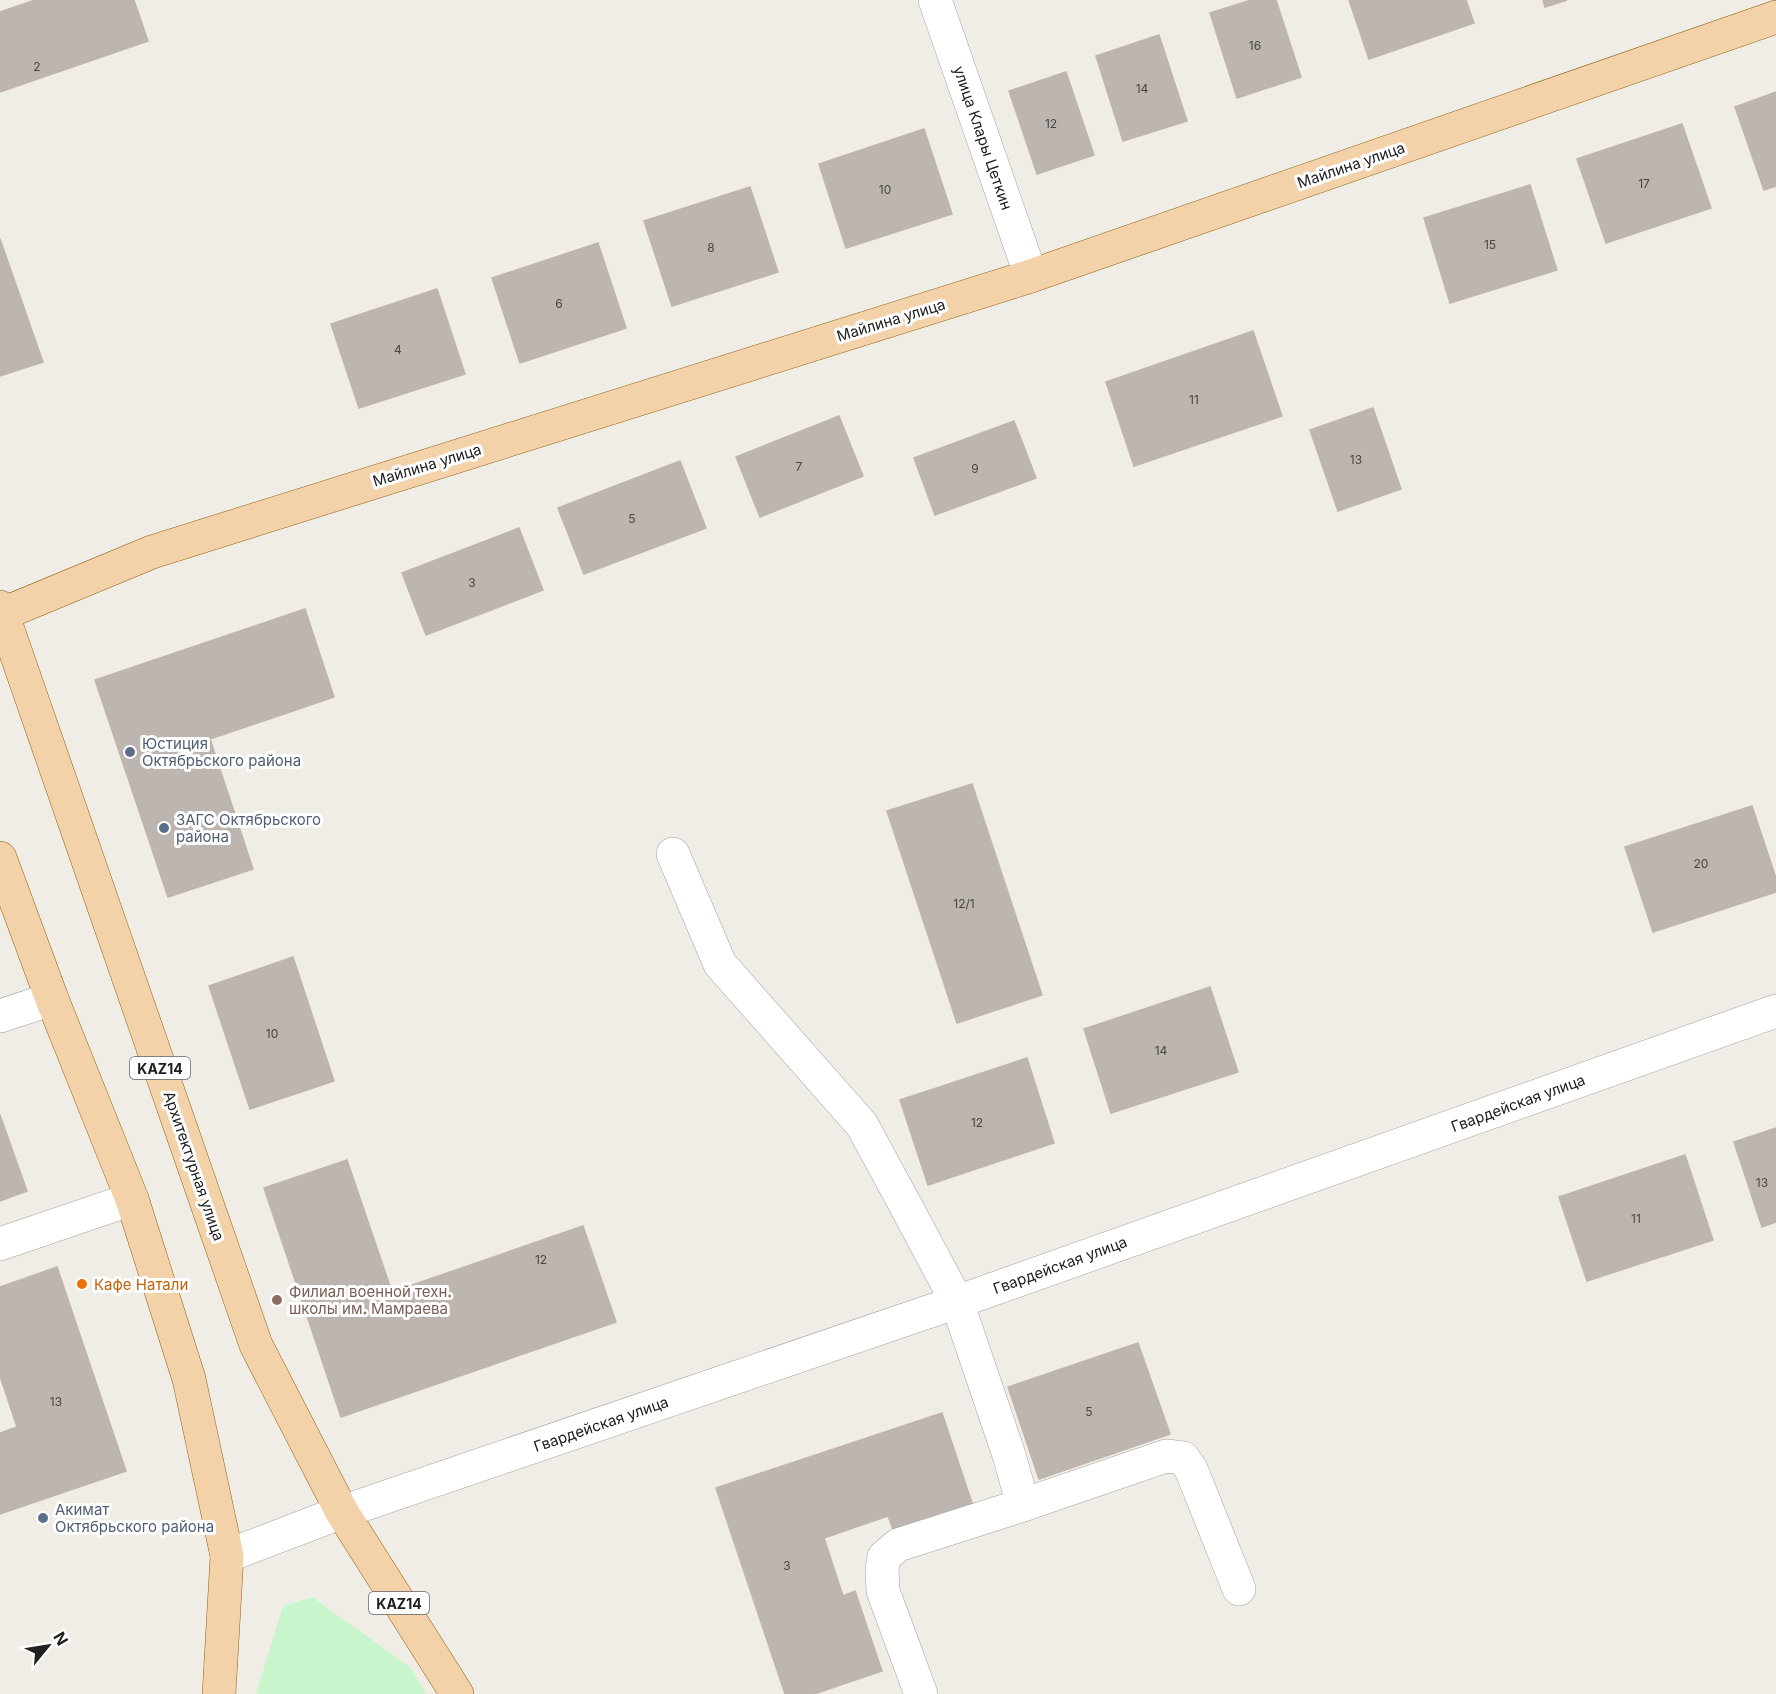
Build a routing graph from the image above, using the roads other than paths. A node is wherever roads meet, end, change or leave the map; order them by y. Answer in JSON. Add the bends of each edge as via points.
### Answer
{"nodes":[{"id":1,"x":935,"y":0,"type":"edge"},
{"id":2,"x":1776,"y":17,"type":"edge"},
{"id":3,"x":1031,"y":276,"type":"junction"},
{"id":4,"x":1,"y":612,"type":"edge"},
{"id":5,"x":673,"y":854,"type":"dead end"},
{"id":6,"x":0,"y":858,"type":"edge"},
{"id":7,"x":52,"y":999,"type":"junction"},
{"id":8,"x":1776,"y":1011,"type":"edge"},
{"id":9,"x":0,"y":1016,"type":"edge"},
{"id":10,"x":132,"y":1199,"type":"junction"},
{"id":11,"x":0,"y":1244,"type":"edge"},
{"id":12,"x":957,"y":1302,"type":"junction"},
{"id":13,"x":1023,"y":1505,"type":"junction"},
{"id":14,"x":342,"y":1512,"type":"junction"},
{"id":15,"x":227,"y":1556,"type":"junction"},
{"id":16,"x":1239,"y":1590,"type":"dead end"},
{"id":17,"x":219,"y":1694,"type":"edge"},
{"id":18,"x":457,"y":1694,"type":"edge"},
{"id":19,"x":921,"y":1694,"type":"edge"}],
"edges":[{"from":1,"to":3,"type":"street","name":"улица Клары Цеткин"},
{"from":2,"to":3,"type":"main road","name":"Майлина улица"},
{"from":3,"to":4,"type":"main road","name":"Майлина улица","via":[[152,552]]},
{"from":4,"to":14,"type":"main road","name":"Архитектурная улица","number":"KAZ14","via":[[256,1345]]},
{"from":5,"to":12,"type":"street","via":[[720,964],[862,1125]]},
{"from":6,"to":7,"type":"main road"},
{"from":7,"to":9,"type":"street"},
{"from":7,"to":10,"type":"main road"},
{"from":8,"to":12,"type":"street","name":"Гвардейская улица"},
{"from":10,"to":11,"type":"street"},
{"from":10,"to":15,"type":"main road","via":[[189,1379]]},
{"from":12,"to":13,"type":"street"},
{"from":12,"to":14,"type":"street","name":"Гвардейская улица"},
{"from":13,"to":16,"type":"street","via":[[1167,1456],[1183,1458],[1191,1469]]},
{"from":13,"to":19,"type":"street","via":[[898,1545],[884,1557],[883,1591]]},
{"from":14,"to":15,"type":"street","name":"Гвардейская улица"},
{"from":14,"to":18,"type":"main road","name":"Архитектурная улица","number":"KAZ14"},
{"from":15,"to":17,"type":"main road"}]}
